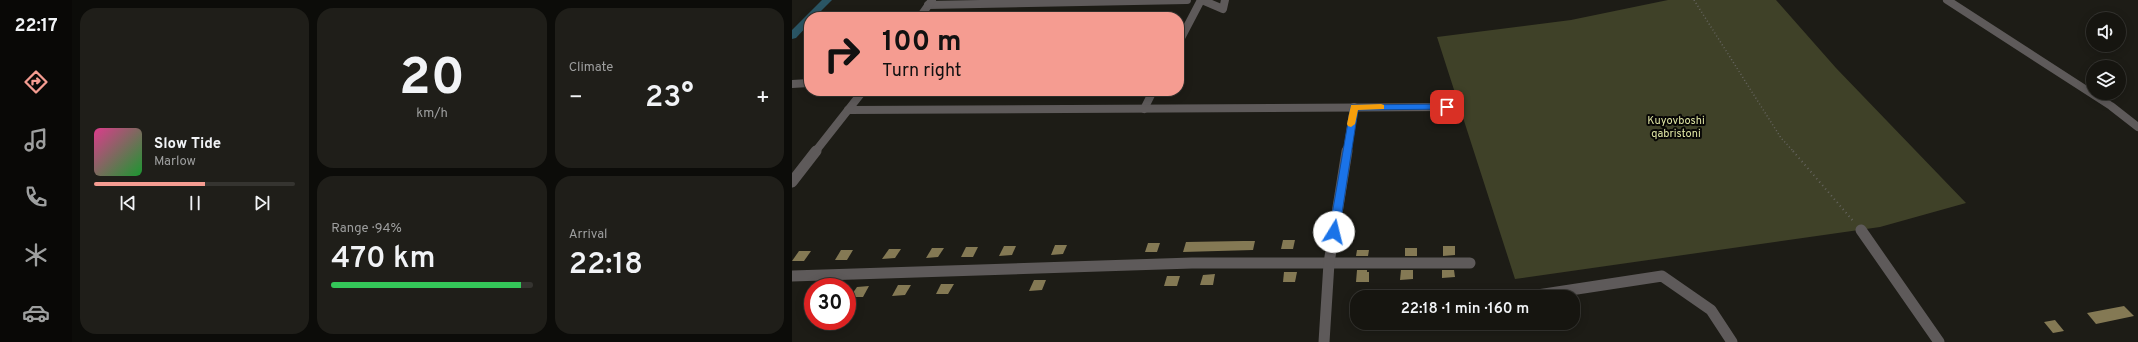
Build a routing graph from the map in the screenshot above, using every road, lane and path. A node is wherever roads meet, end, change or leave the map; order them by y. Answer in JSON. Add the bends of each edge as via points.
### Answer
{"nodes":[{"id":1,"x":1187,"y":0,"type":"edge"},
{"id":2,"x":1202,"y":0,"type":"edge"},
{"id":3,"x":1225,"y":0,"type":"edge"},
{"id":4,"x":1694,"y":0,"type":"edge"},
{"id":5,"x":1947,"y":0,"type":"edge"},
{"id":6,"x":930,"y":3,"type":"edge"},
{"id":7,"x":924,"y":12,"type":"edge"},
{"id":8,"x":1184,"y":33,"type":"edge"},
{"id":9,"x":804,"y":83,"type":"edge"},
{"id":10,"x":792,"y":84,"type":"edge"},
{"id":11,"x":859,"y":96,"type":"edge"},
{"id":12,"x":1150,"y":96,"type":"edge"},
{"id":13,"x":1354,"y":107,"type":"junction"},
{"id":14,"x":1447,"y":107,"type":"dead end"},
{"id":15,"x":1144,"y":109,"type":"junction"},
{"id":16,"x":848,"y":110,"type":"junction"},
{"id":17,"x":2138,"y":127,"type":"edge"},
{"id":18,"x":792,"y":182,"type":"edge"},
{"id":19,"x":1861,"y":230,"type":"joint"},
{"id":20,"x":1470,"y":263,"type":"dead end"},
{"id":21,"x":1330,"y":264,"type":"junction"},
{"id":22,"x":792,"y":276,"type":"edge"},
{"id":23,"x":1570,"y":290,"type":"edge"},
{"id":24,"x":1324,"y":342,"type":"edge"},
{"id":25,"x":1732,"y":342,"type":"edge"},
{"id":26,"x":1939,"y":342,"type":"edge"}],
"edges":[{"from":1,"to":6,"type":"street"},
{"from":2,"to":3,"type":"street","via":[[1223,9]]},
{"from":2,"to":8,"type":"street"},
{"from":4,"to":19,"type":"path","via":[[1781,138]]},
{"from":5,"to":17,"type":"street"},
{"from":6,"to":7,"type":"street"},
{"from":9,"to":10,"type":"street"},
{"from":11,"to":16,"type":"street"},
{"from":12,"to":15,"type":"street"},
{"from":13,"to":14,"type":"street"},
{"from":13,"to":15,"type":"street"},
{"from":13,"to":21,"type":"street"},
{"from":15,"to":16,"type":"street"},
{"from":16,"to":18,"type":"street"},
{"from":19,"to":26,"type":"street"},
{"from":20,"to":21,"type":"street"},
{"from":21,"to":22,"type":"street","via":[[1192,264]]},
{"from":21,"to":24,"type":"street"},
{"from":23,"to":25,"type":"street","via":[[1662,276],[1711,310]]}]}
